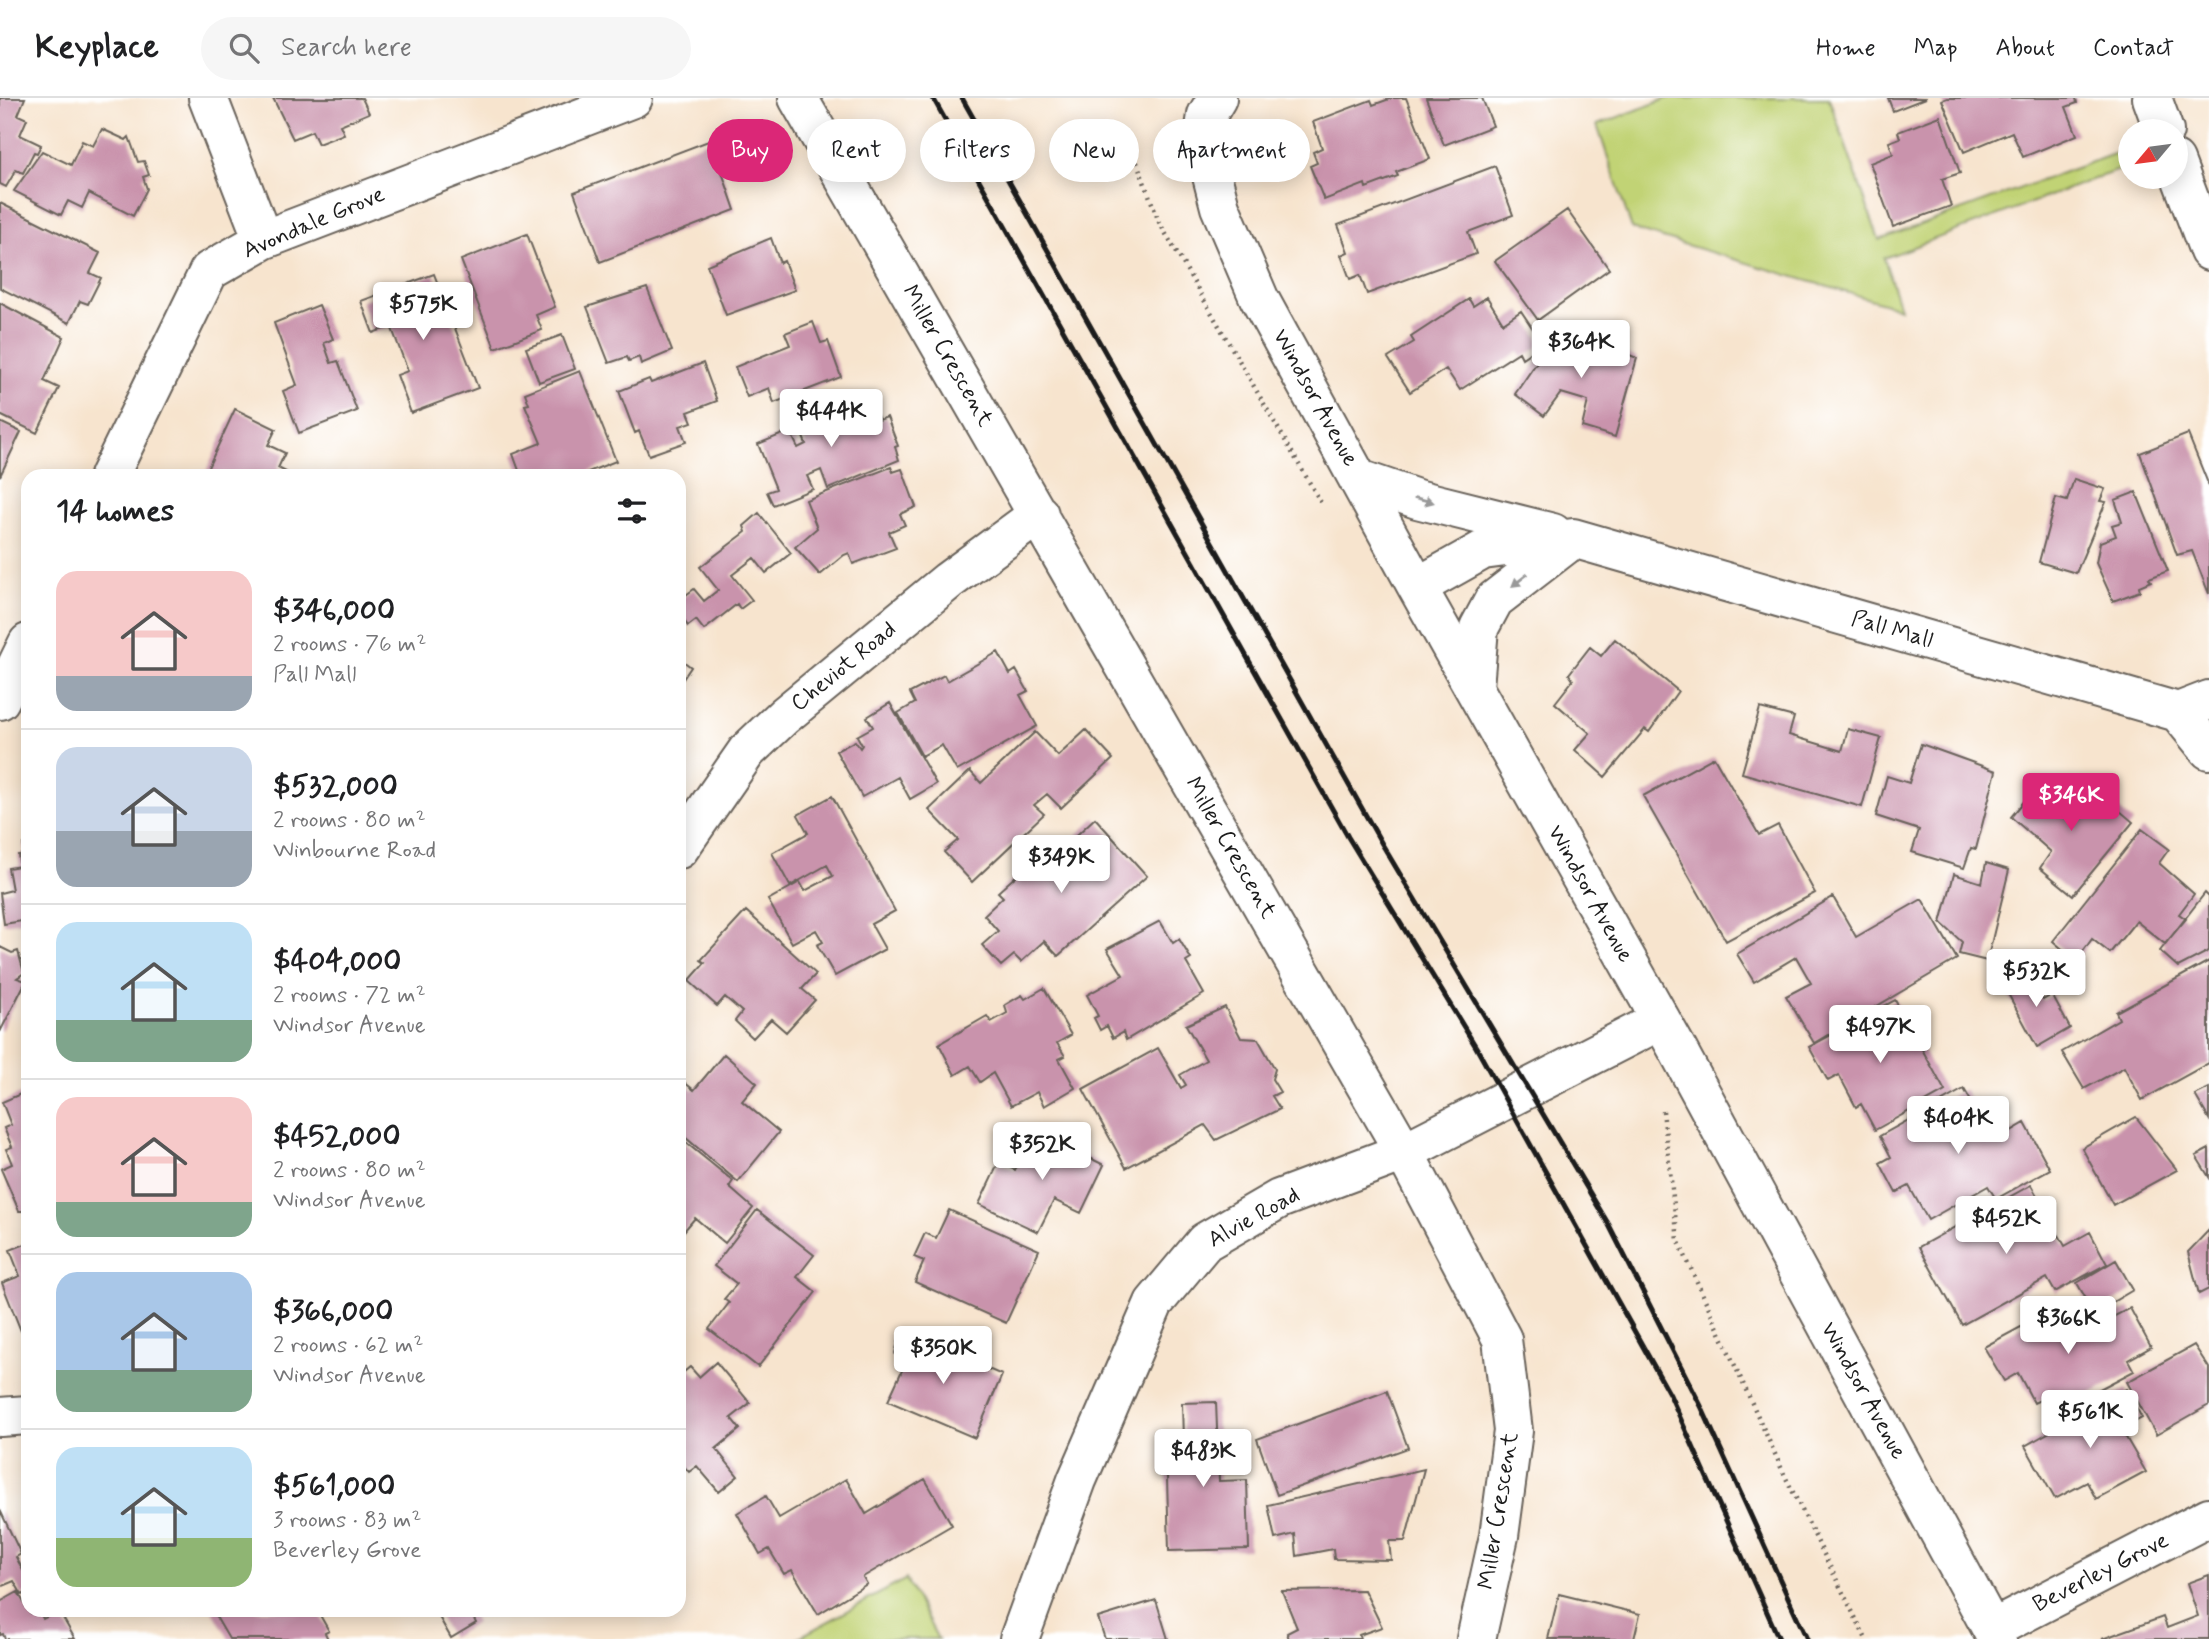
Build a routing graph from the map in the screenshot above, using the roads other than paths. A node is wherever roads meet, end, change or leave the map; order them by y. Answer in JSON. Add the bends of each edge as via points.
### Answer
{"nodes":[{"id":1,"x":208,"y":98,"type":"edge"},
{"id":2,"x":633,"y":98,"type":"edge"},
{"id":3,"x":798,"y":98,"type":"edge"},
{"id":4,"x":1217,"y":98,"type":"edge"},
{"id":5,"x":2152,"y":98,"type":"edge"},
{"id":6,"x":2160,"y":119,"type":"edge"},
{"id":7,"x":2186,"y":189,"type":"edge"},
{"id":8,"x":263,"y":240,"type":"junction"},
{"id":9,"x":2209,"y":251,"type":"edge"},
{"id":10,"x":112,"y":469,"type":"edge"},
{"id":11,"x":1359,"y":479,"type":"junction"},
{"id":12,"x":1038,"y":514,"type":"junction"},
{"id":13,"x":1573,"y":538,"type":"junction"},
{"id":14,"x":1417,"y":587,"type":"junction"},
{"id":15,"x":21,"y":657,"type":"edge"},
{"id":16,"x":1474,"y":687,"type":"junction"},
{"id":17,"x":0,"y":700,"type":"edge"},
{"id":18,"x":2193,"y":706,"type":"edge"},
{"id":19,"x":2209,"y":750,"type":"edge"},
{"id":20,"x":686,"y":839,"type":"edge"},
{"id":21,"x":1668,"y":1032,"type":"junction"},
{"id":22,"x":1404,"y":1152,"type":"junction"},
{"id":23,"x":21,"y":1416,"type":"edge"},
{"id":24,"x":0,"y":1417,"type":"edge"},
{"id":25,"x":2209,"y":1517,"type":"edge"},
{"id":26,"x":1995,"y":1634,"type":"edge"},
{"id":27,"x":1019,"y":1639,"type":"edge"},
{"id":28,"x":1476,"y":1639,"type":"edge"}],
"edges":[{"from":1,"to":8,"type":"street"},
{"from":2,"to":8,"type":"street","name":"Avondale Grove"},
{"from":3,"to":12,"type":"street","name":"Miller Crescent"},
{"from":4,"to":11,"type":"street","name":"Windsor Avenue","via":[[1207,115],[1203,141],[1220,207],[1259,298]]},
{"from":5,"to":6,"type":"street"},
{"from":7,"to":9,"type":"street"},
{"from":8,"to":10,"type":"street","name":"Avondale Grove","via":[[209,271]]},
{"from":11,"to":13,"type":"street","name":"Pall Mall","one_way":true,"via":[[1417,499]]},
{"from":11,"to":14,"type":"street","name":"Windsor Avenue"},
{"from":12,"to":20,"type":"street","name":"Cheviot Road","via":[[948,581],[784,716],[747,751]]},
{"from":12,"to":22,"type":"street","name":"Miller Crescent"},
{"from":13,"to":14,"type":"street","name":"Pall Mall","via":[[1483,550]]},
{"from":13,"to":16,"type":"street","one_way":true,"via":[[1494,600],[1479,628]]},
{"from":13,"to":18,"type":"street","name":"Pall Mall"},
{"from":14,"to":16,"type":"street","name":"Windsor Avenue"},
{"from":15,"to":17,"type":"street"},
{"from":16,"to":21,"type":"street","name":"Windsor Avenue"},
{"from":18,"to":19,"type":"street"},
{"from":21,"to":22,"type":"street","name":"Alvie Road"},
{"from":21,"to":26,"type":"street","name":"Windsor Avenue"},
{"from":22,"to":27,"type":"street","name":"Alvie Road","via":[[1279,1199],[1205,1242],[1154,1303],[1077,1480]]},
{"from":22,"to":28,"type":"street","name":"Miller Crescent","via":[[1502,1339],[1513,1431],[1499,1535]]},
{"from":23,"to":24,"type":"street"},
{"from":25,"to":26,"type":"street","name":"Beverley Grove"}]}
